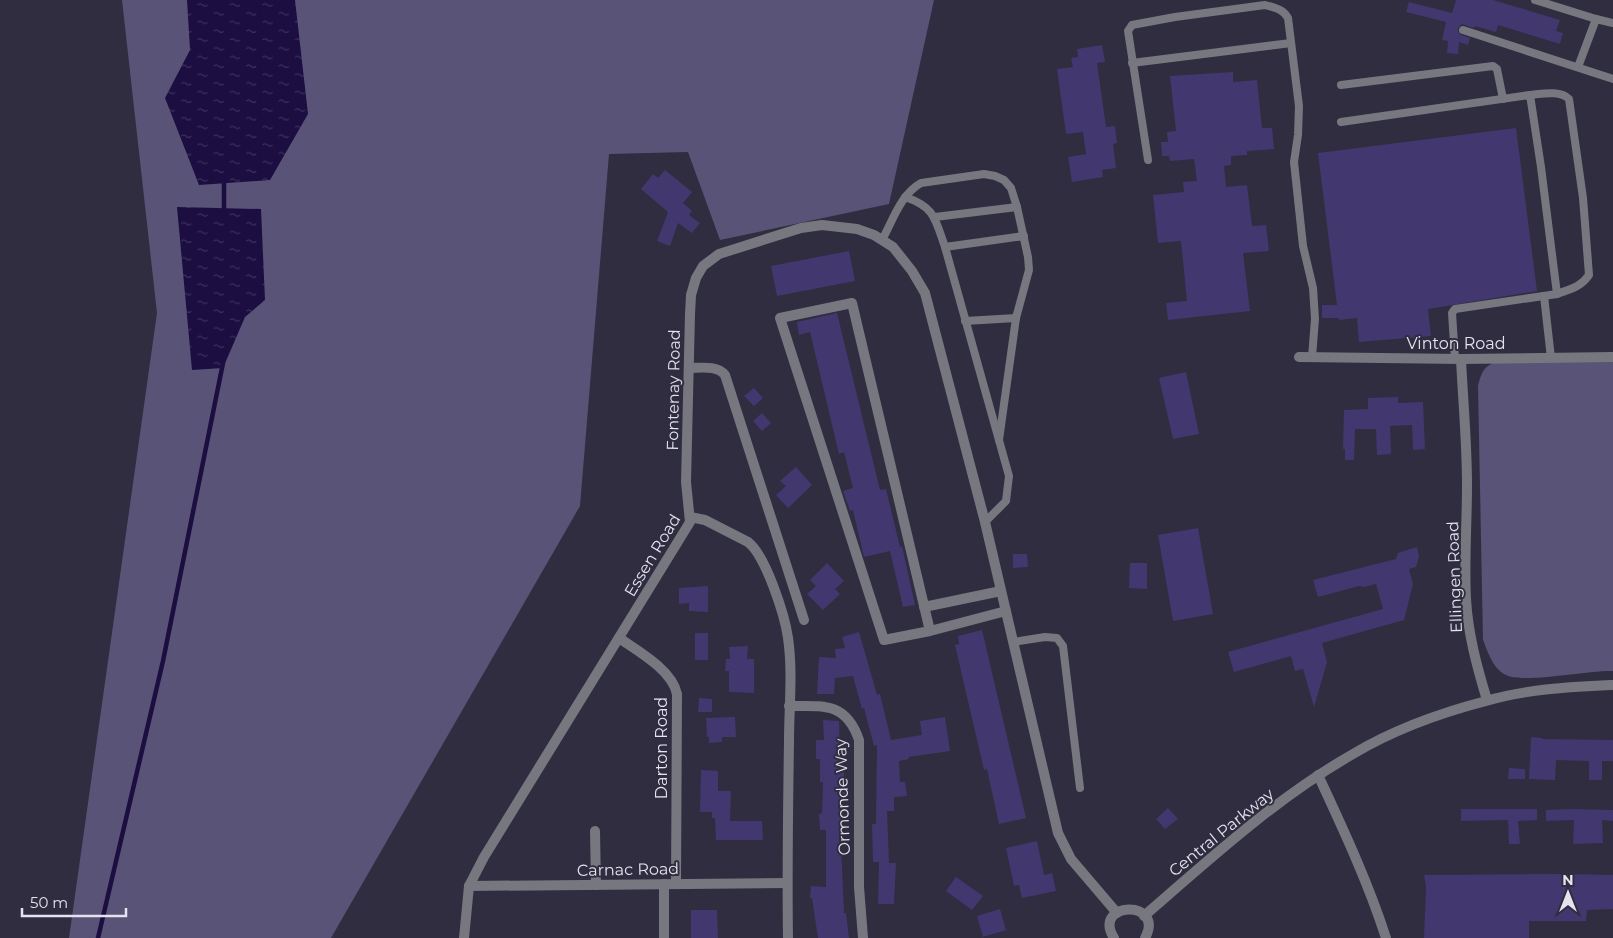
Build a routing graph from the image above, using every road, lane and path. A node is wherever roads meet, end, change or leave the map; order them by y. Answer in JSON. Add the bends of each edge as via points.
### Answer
{"nodes":[{"id":1,"x":1535,"y":0,"type":"edge"},
{"id":2,"x":1596,"y":19,"type":"junction"},
{"id":3,"x":1613,"y":23,"type":"edge"},
{"id":4,"x":1463,"y":30,"type":"dead end"},
{"id":5,"x":1291,"y":43,"type":"junction"},
{"id":6,"x":1132,"y":63,"type":"junction"},
{"id":7,"x":1578,"y":67,"type":"junction"},
{"id":8,"x":1613,"y":79,"type":"edge"},
{"id":9,"x":1341,"y":85,"type":"dead end"},
{"id":10,"x":1530,"y":95,"type":"junction"},
{"id":11,"x":1503,"y":99,"type":"junction"},
{"id":12,"x":1341,"y":122,"type":"dead end"},
{"id":13,"x":1148,"y":160,"type":"dead end"},
{"id":14,"x":905,"y":197,"type":"junction"},
{"id":15,"x":1017,"y":207,"type":"junction"},
{"id":16,"x":935,"y":218,"type":"junction"},
{"id":17,"x":1024,"y":236,"type":"junction"},
{"id":18,"x":882,"y":240,"type":"junction"},
{"id":19,"x":945,"y":247,"type":"junction"},
{"id":20,"x":1557,"y":294,"type":"junction"},
{"id":21,"x":1544,"y":296,"type":"junction"},
{"id":22,"x":1016,"y":318,"type":"junction"},
{"id":23,"x":965,"y":322,"type":"junction"},
{"id":24,"x":1299,"y":357,"type":"dead end"},
{"id":25,"x":1312,"y":357,"type":"junction"},
{"id":26,"x":1613,"y":357,"type":"edge"},
{"id":27,"x":1551,"y":358,"type":"junction"},
{"id":28,"x":1458,"y":359,"type":"junction"},
{"id":29,"x":689,"y":368,"type":"junction"},
{"id":30,"x":999,"y":440,"type":"junction"},
{"id":31,"x":690,"y":517,"type":"junction"},
{"id":32,"x":985,"y":522,"type":"junction"},
{"id":33,"x":1001,"y":591,"type":"junction"},
{"id":34,"x":924,"y":607,"type":"junction"},
{"id":35,"x":1006,"y":611,"type":"junction"},
{"id":36,"x":804,"y":620,"type":"dead end"},
{"id":37,"x":930,"y":631,"type":"junction"},
{"id":38,"x":619,"y":638,"type":"junction"},
{"id":39,"x":1013,"y":642,"type":"junction"},
{"id":40,"x":1613,"y":685,"type":"edge"},
{"id":41,"x":1487,"y":700,"type":"junction"},
{"id":42,"x":789,"y":706,"type":"junction"},
{"id":43,"x":1318,"y":775,"type":"junction"},
{"id":44,"x":1080,"y":788,"type":"dead end"},
{"id":45,"x":595,"y":831,"type":"dead end"},
{"id":46,"x":788,"y":883,"type":"junction"},
{"id":47,"x":664,"y":884,"type":"junction"},
{"id":48,"x":676,"y":884,"type":"junction"},
{"id":49,"x":596,"y":885,"type":"junction"},
{"id":50,"x":469,"y":886,"type":"junction"},
{"id":51,"x":1117,"y":913,"type":"junction"},
{"id":52,"x":1144,"y":916,"type":"junction"},
{"id":53,"x":464,"y":938,"type":"edge"},
{"id":54,"x":664,"y":938,"type":"edge"},
{"id":55,"x":788,"y":938,"type":"edge"},
{"id":56,"x":863,"y":938,"type":"edge"},
{"id":57,"x":1114,"y":938,"type":"edge"},
{"id":58,"x":1145,"y":938,"type":"edge"},
{"id":59,"x":1386,"y":938,"type":"edge"}],
"edges":[{"from":1,"to":2,"type":"lane"},
{"from":2,"to":3,"type":"lane"},
{"from":2,"to":7,"type":"lane"},
{"from":4,"to":7,"type":"lane"},
{"from":5,"to":6,"type":"lane"},
{"from":5,"to":6,"type":"lane","via":[[1288,18],[1284,12],[1265,5],[1132,25],[1128,31]]},
{"from":5,"to":25,"type":"lane","via":[[1299,113],[1294,162],[1303,246],[1312,279],[1314,304]]},
{"from":6,"to":13,"type":"lane"},
{"from":7,"to":8,"type":"lane"},
{"from":9,"to":11,"type":"lane","via":[[1492,66],[1497,69]]},
{"from":10,"to":11,"type":"lane"},
{"from":10,"to":20,"type":"lane"},
{"from":10,"to":20,"type":"lane","via":[[1559,93],[1569,99],[1583,198],[1589,275],[1578,287]]},
{"from":11,"to":12,"type":"lane"},
{"from":14,"to":15,"type":"lane","via":[[921,183],[984,174],[1004,180],[1011,188]]},
{"from":14,"to":16,"type":"lane","via":[[921,202]]},
{"from":14,"to":18,"type":"lane"},
{"from":15,"to":16,"type":"lane"},
{"from":15,"to":17,"type":"lane"},
{"from":16,"to":19,"type":"lane"},
{"from":17,"to":19,"type":"lane"},
{"from":17,"to":22,"type":"lane","via":[[1029,270]]},
{"from":18,"to":29,"type":"street","name":"Fontenay Road","via":[[857,228],[822,225],[800,228],[719,254],[703,266],[691,295]]},
{"from":18,"to":32,"type":"street","via":[[904,260],[924,293]]},
{"from":19,"to":23,"type":"lane"},
{"from":20,"to":21,"type":"lane"},
{"from":21,"to":27,"type":"lane"},
{"from":21,"to":28,"type":"lane","via":[[1455,309],[1452,313]]},
{"from":22,"to":23,"type":"lane"},
{"from":22,"to":30,"type":"lane"},
{"from":23,"to":30,"type":"lane"},
{"from":24,"to":25,"type":"street","name":"Vinton Road"},
{"from":25,"to":28,"type":"street","name":"Vinton Road"},
{"from":26,"to":27,"type":"street","name":"Vinton Road"},
{"from":27,"to":28,"type":"street","name":"Vinton Road"},
{"from":28,"to":41,"type":"street","name":"Ellingen Road","via":[[1467,484],[1466,601],[1476,665]]},
{"from":29,"to":31,"type":"street","name":"Fontenay Road","via":[[686,482]]},
{"from":29,"to":36,"type":"street","via":[[711,368],[725,375]]},
{"from":30,"to":32,"type":"lane","via":[[1009,476],[1008,491],[1006,501]]},
{"from":31,"to":38,"type":"street","name":"Essen Road","via":[[690,522]]},
{"from":31,"to":42,"type":"street","name":"Essen Road","via":[[705,520],[748,542],[766,567],[788,636]]},
{"from":32,"to":33,"type":"street"},
{"from":33,"to":34,"type":"street"},
{"from":33,"to":35,"type":"street"},
{"from":34,"to":37,"type":"street"},
{"from":34,"to":37,"type":"street","via":[[852,303],[780,318],[884,640]]},
{"from":35,"to":37,"type":"street"},
{"from":35,"to":39,"type":"street"},
{"from":38,"to":48,"type":"street","name":"Darton Road","via":[[658,666],[676,686]]},
{"from":38,"to":50,"type":"street","name":"Essen Road","via":[[489,848]]},
{"from":39,"to":44,"type":"lane","via":[[1058,638],[1064,646]]},
{"from":39,"to":51,"type":"street","via":[[1058,833],[1071,859]]},
{"from":40,"to":41,"type":"street","via":[[1524,693]]},
{"from":41,"to":43,"type":"street","via":[[1427,719],[1354,753]]},
{"from":42,"to":46,"type":"street","name":"Essen Road"},
{"from":42,"to":56,"type":"street","name":"Ormonde Way","via":[[837,710],[851,721],[859,740],[859,887]]},
{"from":43,"to":52,"type":"street","name":"Central Parkway","via":[[1251,823]]},
{"from":43,"to":59,"type":"street","via":[[1347,838]]},
{"from":45,"to":49,"type":"street"},
{"from":46,"to":48,"type":"street","name":"Carnac Road"},
{"from":46,"to":55,"type":"street","name":"Essen Road"},
{"from":47,"to":48,"type":"street","name":"Carnac Road"},
{"from":47,"to":49,"type":"street","name":"Carnac Road"},
{"from":47,"to":54,"type":"street"},
{"from":49,"to":50,"type":"street","name":"Carnac Road"},
{"from":50,"to":53,"type":"street","name":"Essen Road"},
{"from":51,"to":52,"type":"street","via":[[1128,908]]},
{"from":51,"to":57,"type":"street","via":[[1110,923]]},
{"from":52,"to":58,"type":"street","via":[[1148,928]]}]}
